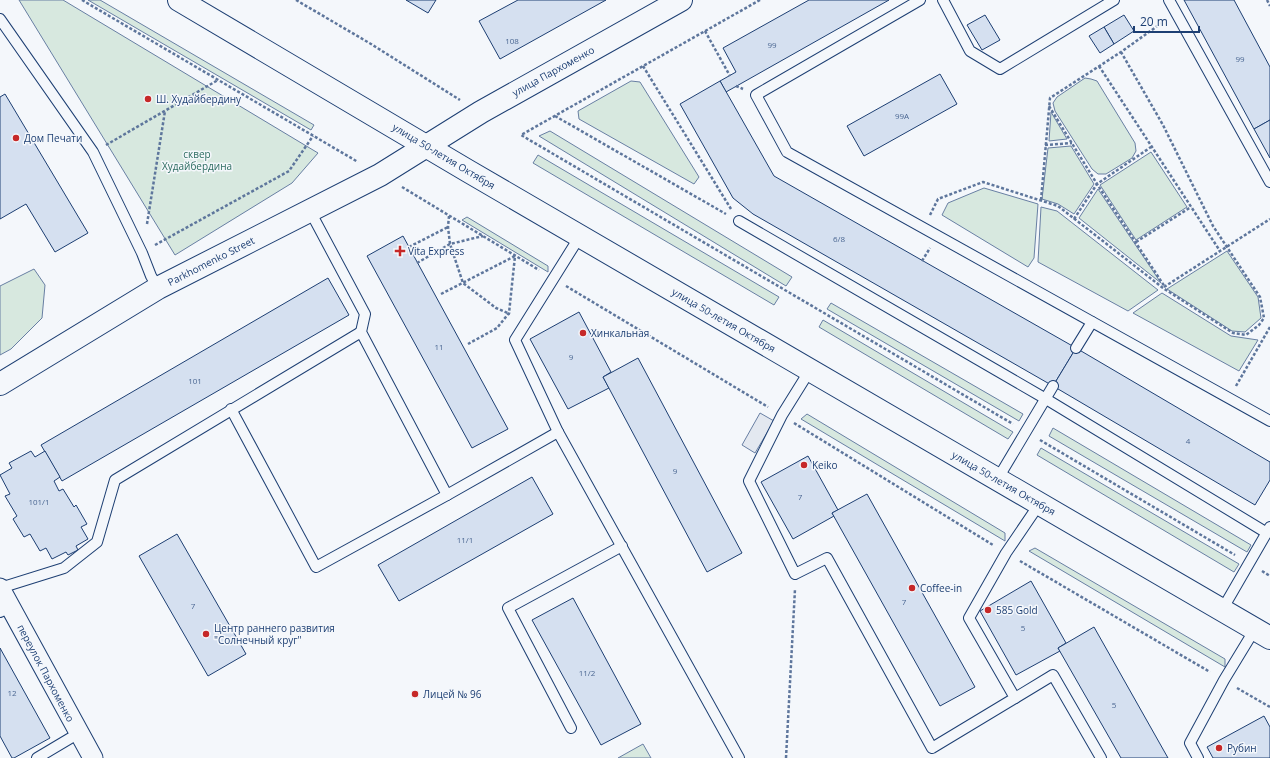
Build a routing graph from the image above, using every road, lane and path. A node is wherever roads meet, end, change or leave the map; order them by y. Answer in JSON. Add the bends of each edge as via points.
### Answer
{"nodes":[{"id":1,"x":82,"y":0,"type":"edge"},
{"id":2,"x":179,"y":0,"type":"edge"},
{"id":3,"x":296,"y":0,"type":"edge"},
{"id":4,"x":681,"y":0,"type":"edge"},
{"id":5,"x":760,"y":0,"type":"edge"},
{"id":6,"x":920,"y":0,"type":"edge"},
{"id":7,"x":943,"y":0,"type":"edge"},
{"id":8,"x":1114,"y":0,"type":"edge"},
{"id":9,"x":1169,"y":0,"type":"edge"},
{"id":10,"x":1267,"y":0,"type":"edge"},
{"id":11,"x":1270,"y":6,"type":"edge"},
{"id":12,"x":1176,"y":12,"type":"junction"},
{"id":13,"x":0,"y":19,"type":"edge"},
{"id":14,"x":705,"y":31,"type":"junction"},
{"id":15,"x":1121,"y":52,"type":"junction"},
{"id":16,"x":643,"y":66,"type":"junction"},
{"id":17,"x":1099,"y":66,"type":"junction"},
{"id":18,"x":730,"y":76,"type":"dead end"},
{"id":19,"x":218,"y":80,"type":"junction"},
{"id":20,"x":466,"y":104,"type":"dead end"},
{"id":21,"x":1049,"y":105,"type":"junction"},
{"id":22,"x":165,"y":110,"type":"junction"},
{"id":23,"x":555,"y":116,"type":"junction"},
{"id":24,"x":1072,"y":143,"type":"junction"},
{"id":25,"x":1045,"y":145,"type":"junction"},
{"id":26,"x":426,"y":146,"type":"junction"},
{"id":27,"x":1152,"y":147,"type":"junction"},
{"id":28,"x":93,"y":152,"type":"junction"},
{"id":29,"x":1270,"y":182,"type":"edge"},
{"id":30,"x":1097,"y":184,"type":"junction"},
{"id":31,"x":1041,"y":200,"type":"junction"},
{"id":32,"x":1191,"y":207,"type":"junction"},
{"id":33,"x":310,"y":211,"type":"junction"},
{"id":34,"x":449,"y":216,"type":"dead end"},
{"id":35,"x":1074,"y":219,"type":"junction"},
{"id":36,"x":1270,"y":219,"type":"edge"},
{"id":37,"x":739,"y":221,"type":"junction"},
{"id":38,"x":448,"y":227,"type":"junction"},
{"id":39,"x":923,"y":228,"type":"junction"},
{"id":40,"x":483,"y":236,"type":"dead end"},
{"id":41,"x":580,"y":236,"type":"junction"},
{"id":42,"x":1136,"y":242,"type":"junction"},
{"id":43,"x":450,"y":244,"type":"junction"},
{"id":44,"x":409,"y":247,"type":"dead end"},
{"id":45,"x":1227,"y":247,"type":"junction"},
{"id":46,"x":1220,"y":251,"type":"junction"},
{"id":47,"x":142,"y":253,"type":"junction"},
{"id":48,"x":417,"y":263,"type":"dead end"},
{"id":49,"x":463,"y":283,"type":"junction"},
{"id":50,"x":1164,"y":287,"type":"junction"},
{"id":51,"x":158,"y":288,"type":"junction"},
{"id":52,"x":441,"y":294,"type":"dead end"},
{"id":53,"x":509,"y":313,"type":"junction"},
{"id":54,"x":527,"y":321,"type":"junction"},
{"id":55,"x":1092,"y":322,"type":"junction"},
{"id":56,"x":1270,"y":327,"type":"edge"},
{"id":57,"x":361,"y":332,"type":"junction"},
{"id":58,"x":468,"y":344,"type":"dead end"},
{"id":59,"x":1076,"y":348,"type":"dead end"},
{"id":60,"x":810,"y":370,"type":"junction"},
{"id":61,"x":0,"y":384,"type":"edge"},
{"id":62,"x":1053,"y":386,"type":"dead end"},
{"id":63,"x":1229,"y":398,"type":"junction"},
{"id":64,"x":1046,"y":399,"type":"junction"},
{"id":65,"x":231,"y":409,"type":"junction"},
{"id":66,"x":1270,"y":421,"type":"edge"},
{"id":67,"x":558,"y":432,"type":"junction"},
{"id":68,"x":1026,"y":432,"type":"junction"},
{"id":69,"x":997,"y":480,"type":"junction"},
{"id":70,"x":447,"y":495,"type":"junction"},
{"id":71,"x":1040,"y":503,"type":"junction"},
{"id":72,"x":1268,"y":530,"type":"edge"},
{"id":73,"x":622,"y":546,"type":"junction"},
{"id":74,"x":1249,"y":564,"type":"junction"},
{"id":75,"x":796,"y":574,"type":"junction"},
{"id":76,"x":1270,"y":576,"type":"edge"},
{"id":77,"x":0,"y":588,"type":"edge"},
{"id":78,"x":5,"y":609,"type":"edge"},
{"id":79,"x":1222,"y":610,"type":"junction"},
{"id":80,"x":1263,"y":633,"type":"edge"},
{"id":81,"x":1224,"y":680,"type":"junction"},
{"id":82,"x":1015,"y":698,"type":"junction"},
{"id":83,"x":1270,"y":707,"type":"edge"},
{"id":84,"x":571,"y":728,"type":"dead end"},
{"id":85,"x":79,"y":733,"type":"junction"},
{"id":86,"x":37,"y":758,"type":"edge"},
{"id":87,"x":93,"y":758,"type":"edge"},
{"id":88,"x":739,"y":758,"type":"edge"},
{"id":89,"x":786,"y":758,"type":"edge"},
{"id":90,"x":1101,"y":758,"type":"edge"},
{"id":91,"x":1198,"y":758,"type":"edge"}],
"edges":[{"from":1,"to":19,"type":"path"},
{"from":2,"to":26,"type":"main road","name":"улица 50-летия Октября"},
{"from":3,"to":20,"type":"path"},
{"from":4,"to":26,"type":"main road","name":"улица Пархоменко","via":[[481,112]]},
{"from":5,"to":14,"type":"path"},
{"from":6,"to":39,"type":"lane","via":[[756,94],[787,152]]},
{"from":7,"to":8,"type":"lane","via":[[970,51],[1000,70]]},
{"from":9,"to":12,"type":"lane"},
{"from":10,"to":11,"type":"path"},
{"from":12,"to":15,"type":"path"},
{"from":12,"to":29,"type":"lane"},
{"from":13,"to":28,"type":"lane"},
{"from":14,"to":16,"type":"path"},
{"from":14,"to":18,"type":"path"},
{"from":15,"to":17,"type":"path"},
{"from":15,"to":45,"type":"path","via":[[1163,125],[1213,226]]},
{"from":16,"to":23,"type":"path"},
{"from":16,"to":37,"type":"path"},
{"from":17,"to":21,"type":"path","via":[[1050,98]]},
{"from":17,"to":27,"type":"path"},
{"from":19,"to":22,"type":"path"},
{"from":19,"to":47,"type":"path","via":[[313,136],[289,171]]},
{"from":21,"to":24,"type":"path"},
{"from":21,"to":25,"type":"path"},
{"from":22,"to":28,"type":"path"},
{"from":22,"to":47,"type":"path"},
{"from":23,"to":37,"type":"path"},
{"from":23,"to":68,"type":"path","via":[[521,135]]},
{"from":24,"to":25,"type":"path"},
{"from":24,"to":30,"type":"path"},
{"from":25,"to":31,"type":"path"},
{"from":26,"to":33,"type":"main road","name":"Parkhomenko Street","via":[[380,175]]},
{"from":26,"to":41,"type":"main road","name":"улица 50-летия Октября"},
{"from":27,"to":30,"type":"path"},
{"from":27,"to":32,"type":"path"},
{"from":28,"to":47,"type":"lane"},
{"from":30,"to":35,"type":"path"},
{"from":30,"to":42,"type":"path"},
{"from":31,"to":35,"type":"path","via":[[1058,206]]},
{"from":31,"to":39,"type":"path","via":[[982,182],[938,199]]},
{"from":32,"to":42,"type":"path"},
{"from":32,"to":46,"type":"path"},
{"from":33,"to":51,"type":"main road","name":"Parkhomenko Street"},
{"from":33,"to":57,"type":"lane","via":[[365,314]]},
{"from":34,"to":38,"type":"path"},
{"from":35,"to":50,"type":"path"},
{"from":36,"to":45,"type":"path"},
{"from":37,"to":64,"type":"lane"},
{"from":38,"to":43,"type":"path"},
{"from":38,"to":44,"type":"path"},
{"from":39,"to":55,"type":"lane"},
{"from":40,"to":43,"type":"path"},
{"from":41,"to":54,"type":"lane"},
{"from":41,"to":60,"type":"main road","name":"улица 50-летия Октября"},
{"from":42,"to":50,"type":"path"},
{"from":43,"to":48,"type":"path"},
{"from":43,"to":49,"type":"path"},
{"from":45,"to":46,"type":"path"},
{"from":45,"to":50,"type":"path","via":[[1260,297],[1264,318],[1259,326],[1246,335],[1233,333]]},
{"from":46,"to":50,"type":"path"},
{"from":47,"to":51,"type":"lane"},
{"from":49,"to":52,"type":"path"},
{"from":49,"to":53,"type":"path","via":[[496,308]]},
{"from":49,"to":53,"type":"path","via":[[515,256]]},
{"from":51,"to":61,"type":"main road","name":"Parkhomenko Street"},
{"from":53,"to":54,"type":"path"},
{"from":53,"to":58,"type":"path","via":[[496,328]]},
{"from":54,"to":67,"type":"lane","via":[[514,340]]},
{"from":55,"to":59,"type":"lane"},
{"from":55,"to":63,"type":"lane"},
{"from":56,"to":63,"type":"path"},
{"from":57,"to":65,"type":"lane"},
{"from":57,"to":70,"type":"lane"},
{"from":60,"to":69,"type":"main road","name":"улица 50-летия Октября"},
{"from":60,"to":75,"type":"lane","via":[[782,415],[749,481]]},
{"from":62,"to":64,"type":"lane"},
{"from":63,"to":66,"type":"lane"},
{"from":64,"to":68,"type":"lane"},
{"from":64,"to":72,"type":"lane"},
{"from":65,"to":70,"type":"lane","via":[[316,567]]},
{"from":65,"to":77,"type":"lane","via":[[115,480],[97,542],[64,568]]},
{"from":67,"to":70,"type":"lane"},
{"from":67,"to":73,"type":"lane"},
{"from":68,"to":69,"type":"lane"},
{"from":68,"to":74,"type":"path"},
{"from":69,"to":71,"type":"main road","name":"улица 50-летия Октября"},
{"from":71,"to":79,"type":"main road","name":"улица 50-летия Октября"},
{"from":71,"to":82,"type":"lane","via":[[1006,553],[969,618]]},
{"from":72,"to":74,"type":"lane"},
{"from":73,"to":84,"type":"lane","via":[[508,608]]},
{"from":73,"to":88,"type":"lane"},
{"from":74,"to":76,"type":"path"},
{"from":74,"to":79,"type":"lane"},
{"from":75,"to":82,"type":"lane","via":[[827,558],[932,748]]},
{"from":75,"to":89,"type":"path"},
{"from":77,"to":78,"type":"street","name":"переулок Пархоменко"},
{"from":78,"to":85,"type":"street","name":"переулок Пархоменко"},
{"from":79,"to":80,"type":"main road","name":"улица 50-летия Октября"},
{"from":80,"to":81,"type":"lane"},
{"from":81,"to":83,"type":"path"},
{"from":81,"to":91,"type":"lane","via":[[1190,743]]},
{"from":82,"to":90,"type":"lane","via":[[1053,675]]},
{"from":85,"to":86,"type":"lane"},
{"from":85,"to":87,"type":"street","name":"переулок Пархоменко"}]}
